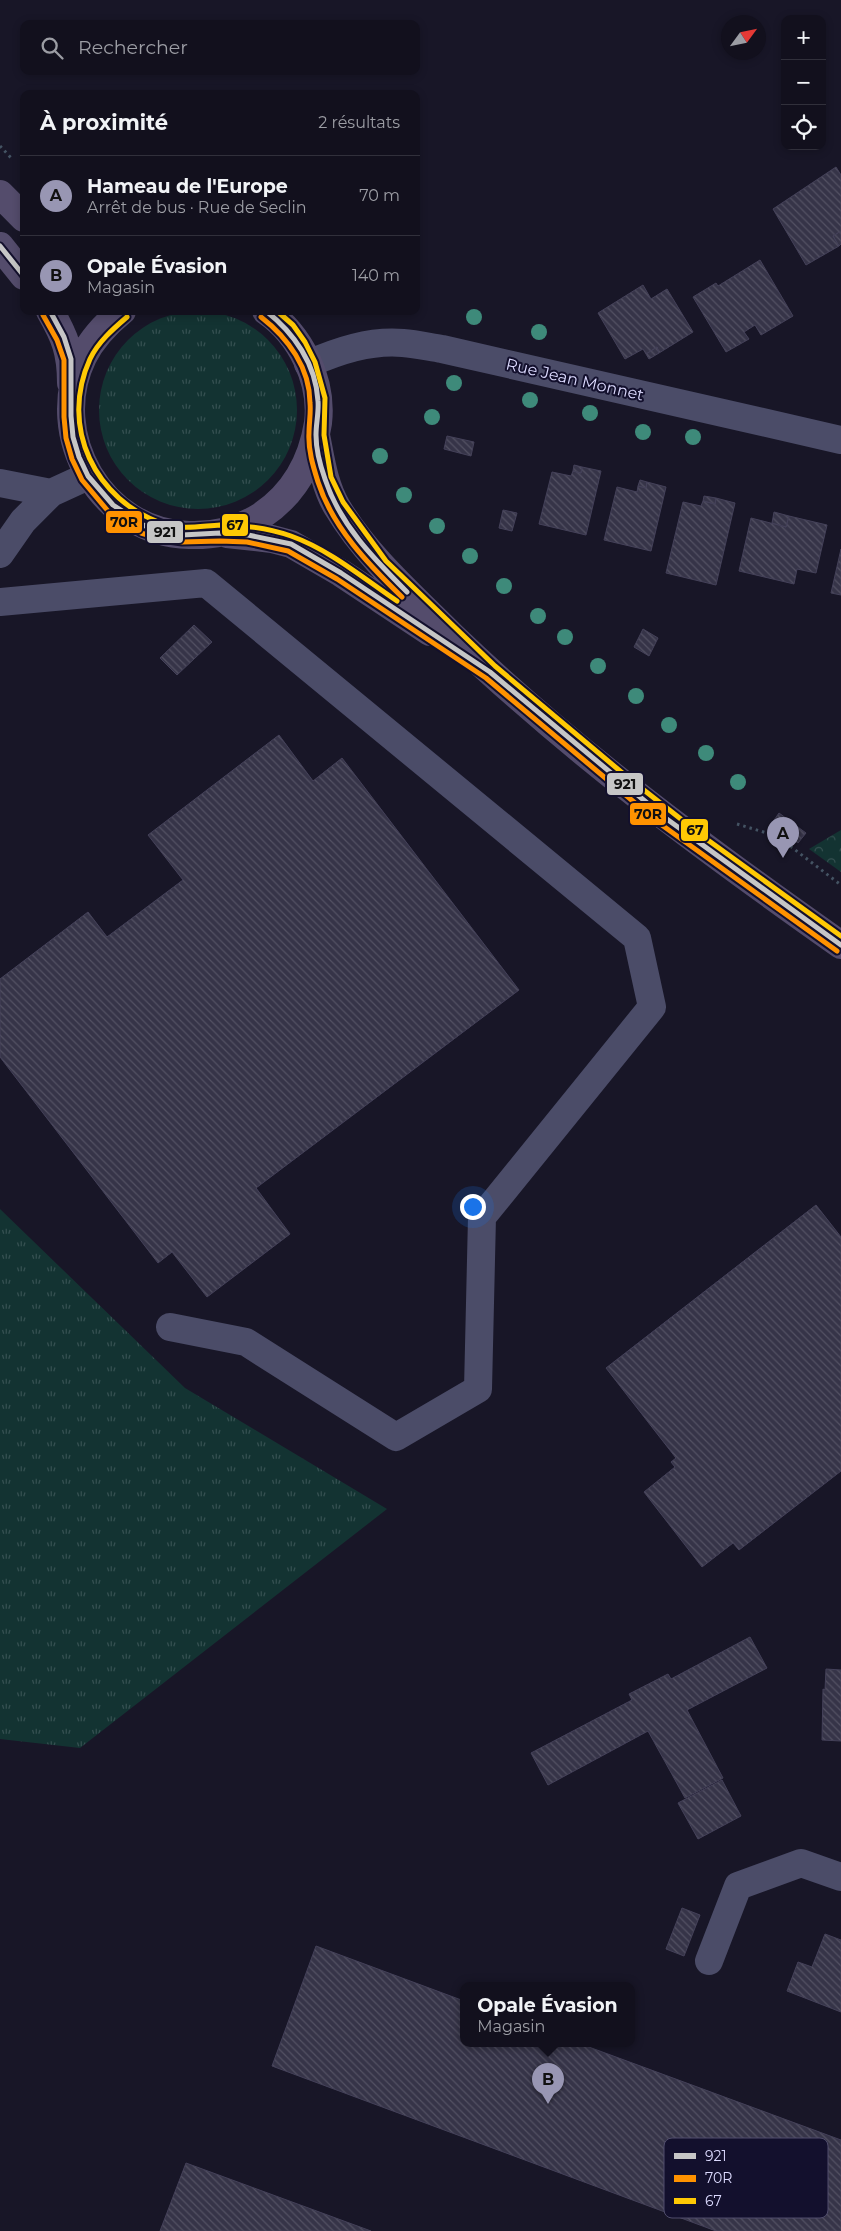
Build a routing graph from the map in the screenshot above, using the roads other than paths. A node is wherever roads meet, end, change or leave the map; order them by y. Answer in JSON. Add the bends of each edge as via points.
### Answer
{"nodes":[{"id":1,"x":0,"y":194,"type":"edge"},
{"id":2,"x":20,"y":214,"type":"edge"},
{"id":3,"x":0,"y":246,"type":"edge"},
{"id":4,"x":20,"y":271,"type":"edge"},
{"id":5,"x":52,"y":315,"type":"edge"},
{"id":6,"x":118,"y":315,"type":"edge"},
{"id":7,"x":270,"y":315,"type":"edge"},
{"id":8,"x":308,"y":364,"type":"junction"},
{"id":9,"x":71,"y":396,"type":"junction"},
{"id":10,"x":316,"y":435,"type":"junction"},
{"id":11,"x":841,"y":440,"type":"edge"},
{"id":12,"x":88,"y":476,"type":"junction"},
{"id":13,"x":0,"y":483,"type":"edge"},
{"id":14,"x":52,"y":493,"type":"junction"},
{"id":15,"x":220,"y":533,"type":"junction"},
{"id":16,"x":0,"y":554,"type":"edge"},
{"id":17,"x":0,"y":602,"type":"edge"},
{"id":18,"x":490,"y":672,"type":"junction"},
{"id":19,"x":841,"y":945,"type":"edge"},
{"id":20,"x":170,"y":1327,"type":"dead end"},
{"id":21,"x":841,"y":1877,"type":"edge"},
{"id":22,"x":709,"y":1961,"type":"dead end"}],
"edges":[{"from":1,"to":2,"type":"main road"},
{"from":3,"to":4,"type":"main road"},
{"from":5,"to":9,"type":"main road","via":[[71,359]]},
{"from":6,"to":9,"type":"main road","via":[[94,339],[83,357]]},
{"from":7,"to":8,"type":"main road","via":[[287,330]]},
{"from":8,"to":10,"type":"main road","via":[[318,399]]},
{"from":8,"to":11,"type":"street","name":"Rue Jean Monnet","via":[[350,349],[402,342]]},
{"from":9,"to":12,"type":"main road","via":[[73,437]]},
{"from":10,"to":15,"type":"main road","via":[[304,470],[283,499],[254,520]]},
{"from":10,"to":18,"type":"main road","via":[[324,479],[336,506],[355,534],[380,566]]},
{"from":12,"to":14,"type":"street"},
{"from":12,"to":15,"type":"main road","via":[[113,505],[145,526],[182,535]]},
{"from":13,"to":14,"type":"street"},
{"from":14,"to":16,"type":"street","via":[[23,521]]},
{"from":15,"to":18,"type":"main road","via":[[272,539],[298,548]]},
{"from":17,"to":20,"type":"street","via":[[206,583],[636,938],[652,1007],[482,1217],[478,1390],[396,1437],[246,1342]]},
{"from":18,"to":19,"type":"main road","via":[[664,817]]},
{"from":21,"to":22,"type":"street","via":[[801,1863],[738,1886]]}]}
